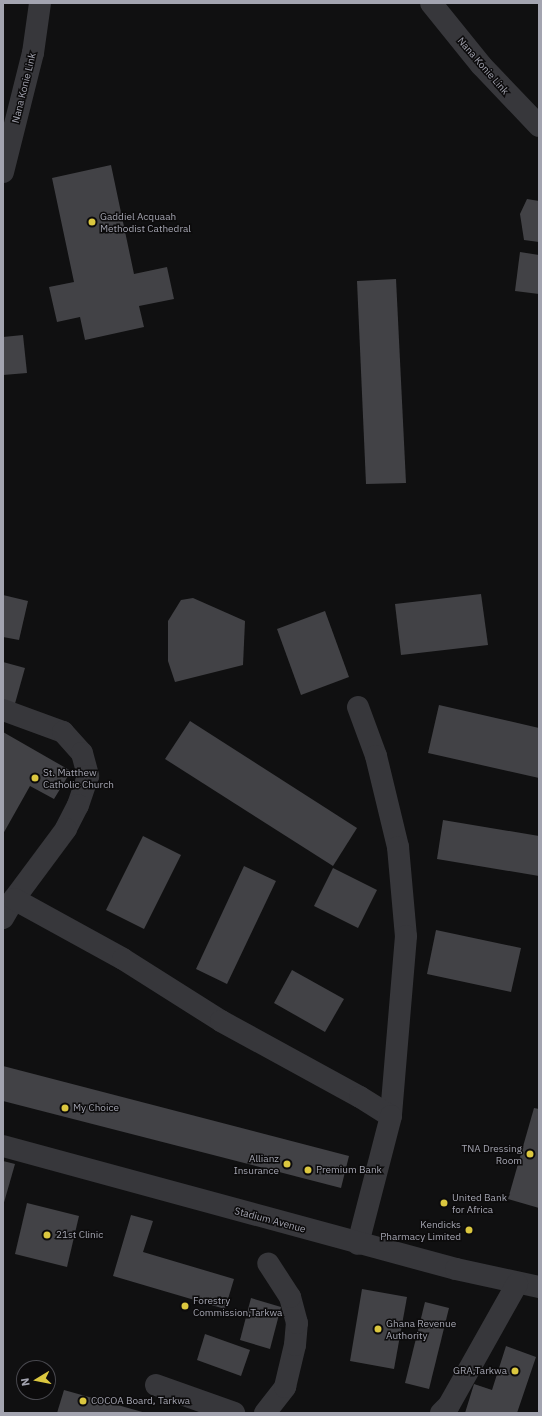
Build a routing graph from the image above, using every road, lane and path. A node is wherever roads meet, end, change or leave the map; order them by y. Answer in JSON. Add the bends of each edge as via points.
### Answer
{"nodes":[{"id":1,"x":40,"y":3,"type":"edge"},
{"id":2,"x":431,"y":3,"type":"edge"},
{"id":3,"x":539,"y":126,"type":"edge"},
{"id":4,"x":3,"y":172,"type":"edge"},
{"id":5,"x":358,"y":707,"type":"dead end"},
{"id":6,"x":3,"y":710,"type":"edge"},
{"id":7,"x":14,"y":899,"type":"junction"},
{"id":8,"x":3,"y":918,"type":"edge"},
{"id":9,"x":391,"y":1116,"type":"junction"},
{"id":10,"x":3,"y":1146,"type":"edge"},
{"id":11,"x":358,"y":1244,"type":"junction"},
{"id":12,"x":268,"y":1263,"type":"dead end"},
{"id":13,"x":517,"y":1284,"type":"junction"},
{"id":14,"x":539,"y":1287,"type":"edge"},
{"id":15,"x":156,"y":1385,"type":"dead end"},
{"id":16,"x":234,"y":1413,"type":"edge"},
{"id":17,"x":264,"y":1413,"type":"edge"},
{"id":18,"x":441,"y":1413,"type":"edge"}],
"edges":[{"from":1,"to":4,"type":"street","name":"Nana Konie Link","via":[[33,53]]},
{"from":2,"to":3,"type":"street","name":"Nana Konie Link","via":[[481,65]]},
{"from":5,"to":9,"type":"street","via":[[376,756],[398,847],[406,936]]},
{"from":6,"to":7,"type":"street","via":[[63,732],[82,753],[88,776],[78,805],[66,828]]},
{"from":7,"to":8,"type":"street"},
{"from":7,"to":9,"type":"street","via":[[123,959],[222,1021]]},
{"from":9,"to":11,"type":"street"},
{"from":10,"to":11,"type":"street","name":"Stadium Avenue"},
{"from":11,"to":13,"type":"street","name":"Stadium Avenue"},
{"from":12,"to":17,"type":"street","via":[[290,1297],[296,1323],[295,1345],[285,1387]]},
{"from":13,"to":14,"type":"street","name":"Stadium Avenue"},
{"from":13,"to":18,"type":"street","via":[[449,1405]]},
{"from":15,"to":16,"type":"street"}]}
